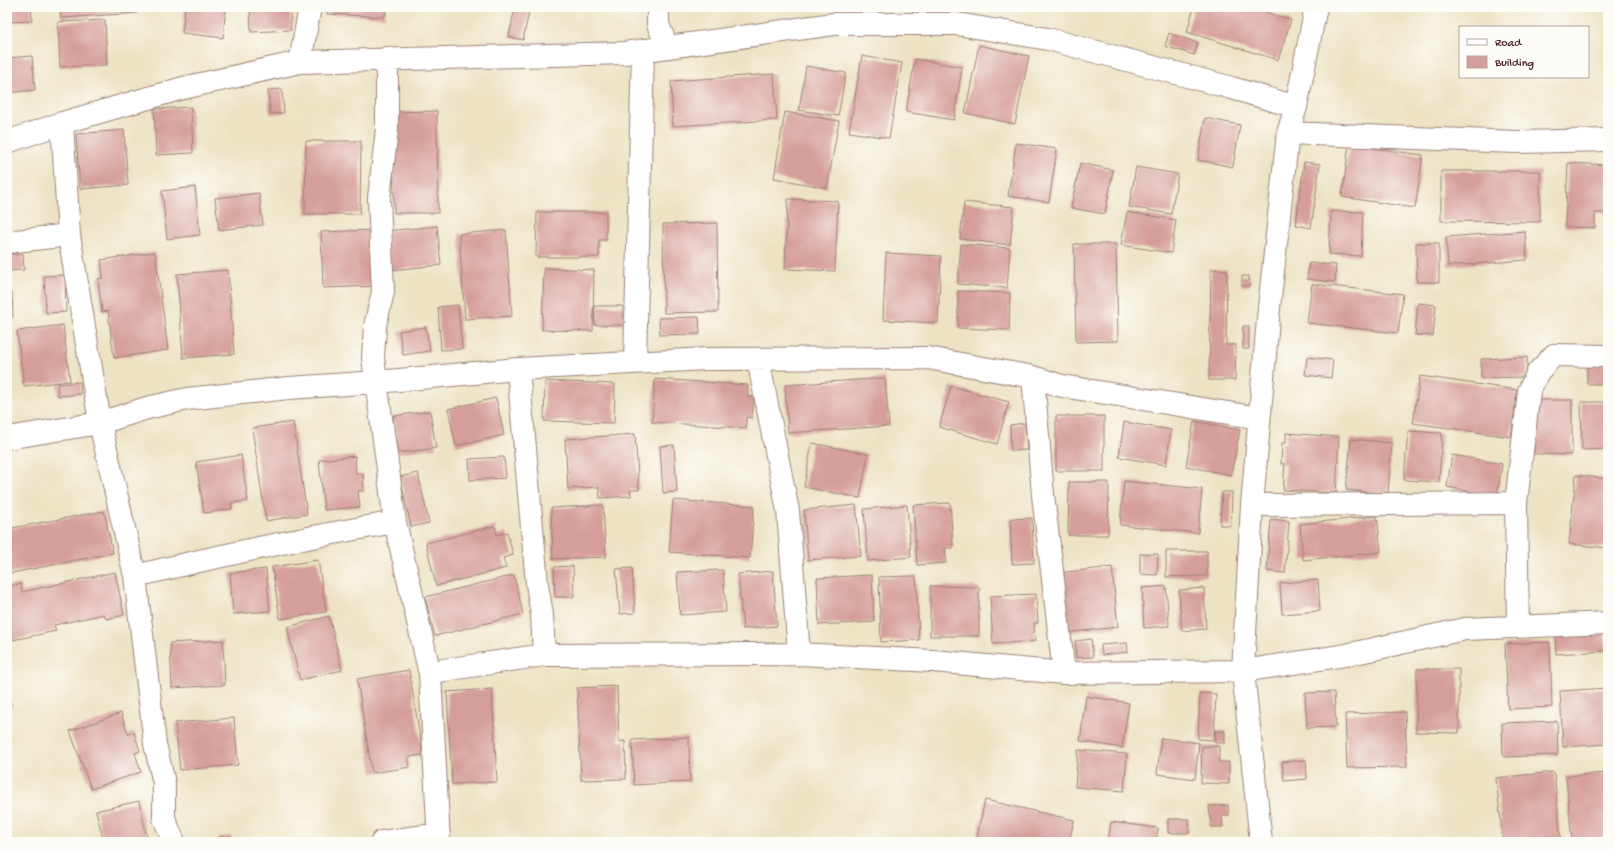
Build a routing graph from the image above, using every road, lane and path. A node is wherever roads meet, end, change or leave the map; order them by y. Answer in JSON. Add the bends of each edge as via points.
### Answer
{"nodes":[{"id":1,"x":310,"y":7,"type":"edge"},
{"id":2,"x":658,"y":7,"type":"edge"},
{"id":3,"x":1316,"y":7,"type":"edge"},
{"id":4,"x":667,"y":47,"type":"junction"},
{"id":5,"x":643,"y":50,"type":"junction"},
{"id":6,"x":387,"y":58,"type":"junction"},
{"id":7,"x":300,"y":62,"type":"junction"},
{"id":8,"x":1296,"y":107,"type":"junction"},
{"id":9,"x":62,"y":123,"type":"junction"},
{"id":10,"x":1288,"y":133,"type":"junction"},
{"id":11,"x":1608,"y":140,"type":"edge"},
{"id":12,"x":7,"y":142,"type":"edge"},
{"id":13,"x":69,"y":235,"type":"junction"},
{"id":14,"x":7,"y":242,"type":"edge"},
{"id":15,"x":1608,"y":356,"type":"edge"},
{"id":16,"x":758,"y":359,"type":"junction"},
{"id":17,"x":635,"y":362,"type":"junction"},
{"id":18,"x":518,"y":369,"type":"junction"},
{"id":19,"x":1033,"y":377,"type":"junction"},
{"id":20,"x":377,"y":382,"type":"junction"},
{"id":21,"x":1260,"y":418,"type":"junction"},
{"id":22,"x":100,"y":423,"type":"junction"},
{"id":23,"x":7,"y":438,"type":"edge"},
{"id":24,"x":1516,"y":503,"type":"junction"},
{"id":25,"x":1252,"y":504,"type":"junction"},
{"id":26,"x":394,"y":522,"type":"junction"},
{"id":27,"x":135,"y":576,"type":"junction"},
{"id":28,"x":1608,"y":624,"type":"edge"},
{"id":29,"x":1518,"y":627,"type":"junction"},
{"id":30,"x":799,"y":654,"type":"junction"},
{"id":31,"x":544,"y":655,"type":"junction"},
{"id":32,"x":1243,"y":671,"type":"junction"},
{"id":33,"x":1064,"y":673,"type":"junction"},
{"id":34,"x":430,"y":674,"type":"junction"},
{"id":35,"x":439,"y":838,"type":"edge"},
{"id":36,"x":174,"y":842,"type":"edge"},
{"id":37,"x":382,"y":842,"type":"edge"},
{"id":38,"x":1261,"y":842,"type":"edge"}],
"edges":[{"from":1,"to":7,"type":"street"},
{"from":2,"to":4,"type":"street","via":[[658,24]]},
{"from":3,"to":8,"type":"street"},
{"from":4,"to":5,"type":"street"},
{"from":4,"to":8,"type":"street","via":[[834,24],[957,24],[1048,38]]},
{"from":5,"to":6,"type":"street","via":[[625,53]]},
{"from":5,"to":17,"type":"street"},
{"from":6,"to":7,"type":"street"},
{"from":6,"to":20,"type":"street","via":[[387,129],[379,198],[383,292],[375,326],[374,358]]},
{"from":7,"to":9,"type":"street","via":[[183,88]]},
{"from":8,"to":10,"type":"street"},
{"from":9,"to":12,"type":"street"},
{"from":9,"to":13,"type":"street"},
{"from":10,"to":11,"type":"street","via":[[1516,142]]},
{"from":10,"to":21,"type":"street"},
{"from":13,"to":14,"type":"street"},
{"from":13,"to":22,"type":"street"},
{"from":15,"to":24,"type":"street","via":[[1554,355],[1538,372],[1529,391]]},
{"from":16,"to":17,"type":"street"},
{"from":16,"to":19,"type":"street","via":[[928,358]]},
{"from":16,"to":30,"type":"street","via":[[788,511]]},
{"from":17,"to":18,"type":"street"},
{"from":18,"to":20,"type":"street"},
{"from":18,"to":31,"type":"street"},
{"from":19,"to":21,"type":"street","via":[[1062,386]]},
{"from":19,"to":33,"type":"street"},
{"from":20,"to":22,"type":"street","via":[[289,388],[187,400],[147,408]]},
{"from":20,"to":26,"type":"street"},
{"from":21,"to":25,"type":"street"},
{"from":22,"to":23,"type":"street"},
{"from":22,"to":27,"type":"street"},
{"from":24,"to":25,"type":"street"},
{"from":24,"to":29,"type":"street"},
{"from":25,"to":32,"type":"street"},
{"from":26,"to":27,"type":"street","via":[[302,538]]},
{"from":26,"to":34,"type":"street"},
{"from":27,"to":36,"type":"street","via":[[155,744],[164,783],[164,818]]},
{"from":28,"to":29,"type":"street"},
{"from":29,"to":32,"type":"street","via":[[1465,629],[1346,655]]},
{"from":30,"to":31,"type":"street"},
{"from":30,"to":33,"type":"street","via":[[933,661]]},
{"from":31,"to":34,"type":"street"},
{"from":32,"to":33,"type":"street"},
{"from":32,"to":38,"type":"street"},
{"from":34,"to":35,"type":"street"},
{"from":35,"to":37,"type":"street"}]}
